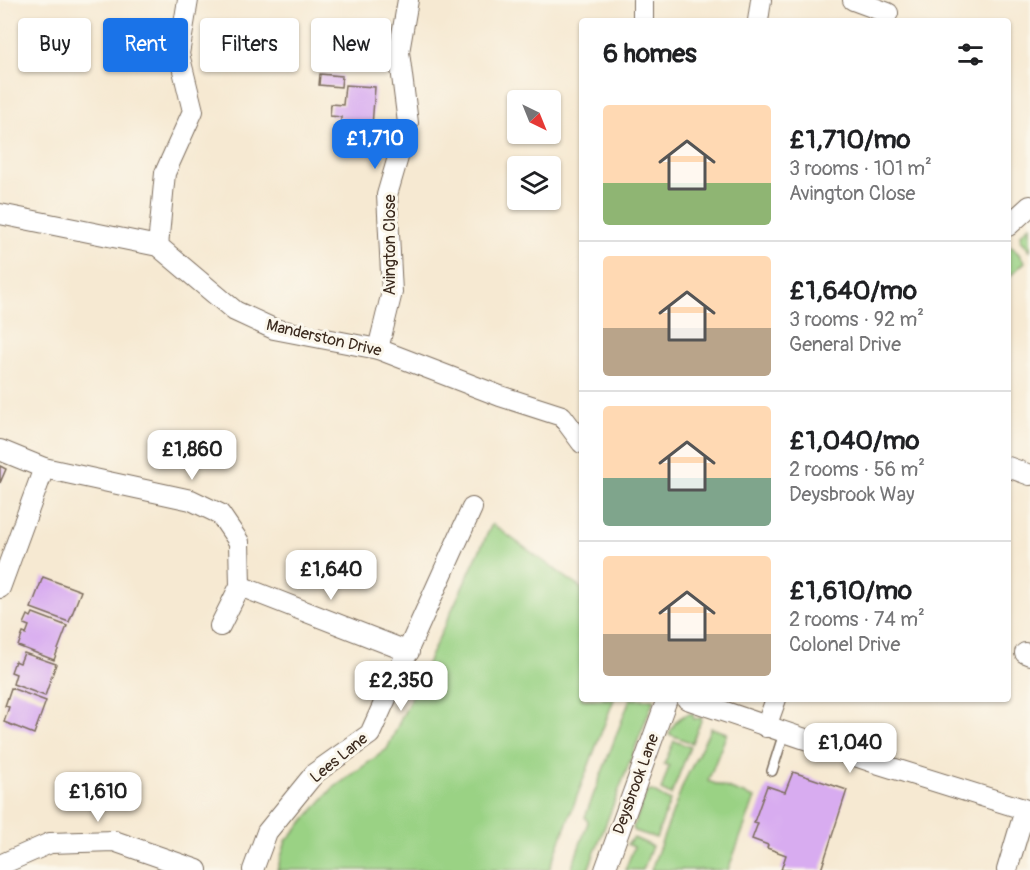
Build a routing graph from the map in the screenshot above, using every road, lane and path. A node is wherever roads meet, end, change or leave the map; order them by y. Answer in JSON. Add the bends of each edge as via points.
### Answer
{"nodes":[{"id":1,"x":188,"y":0,"type":"edge"},
{"id":2,"x":408,"y":0,"type":"edge"},
{"id":3,"x":643,"y":0,"type":"edge"},
{"id":4,"x":761,"y":0,"type":"edge"},
{"id":5,"x":853,"y":0,"type":"edge"},
{"id":6,"x":888,"y":13,"type":"dead end"},
{"id":7,"x":643,"y":18,"type":"edge"},
{"id":8,"x":758,"y":18,"type":"edge"},
{"id":9,"x":1030,"y":206,"type":"edge"},
{"id":10,"x":0,"y":214,"type":"edge"},
{"id":11,"x":1011,"y":223,"type":"edge"},
{"id":12,"x":158,"y":246,"type":"junction"},
{"id":13,"x":378,"y":349,"type":"junction"},
{"id":14,"x":579,"y":438,"type":"edge"},
{"id":15,"x":0,"y":450,"type":"edge"},
{"id":16,"x":44,"y":468,"type":"junction"},
{"id":17,"x":1011,"y":468,"type":"edge"},
{"id":18,"x":1030,"y":475,"type":"edge"},
{"id":19,"x":472,"y":508,"type":"dead end"},
{"id":20,"x":240,"y":586,"type":"junction"},
{"id":21,"x":0,"y":588,"type":"edge"},
{"id":22,"x":220,"y":626,"type":"dead end"},
{"id":23,"x":409,"y":652,"type":"junction"},
{"id":24,"x":667,"y":702,"type":"edge"},
{"id":25,"x":696,"y":702,"type":"edge"},
{"id":26,"x":776,"y":702,"type":"edge"},
{"id":27,"x":775,"y":730,"type":"junction"},
{"id":28,"x":772,"y":771,"type":"dead end"},
{"id":29,"x":1028,"y":811,"type":"edge"},
{"id":30,"x":0,"y":865,"type":"edge"},
{"id":31,"x":197,"y":870,"type":"edge"},
{"id":32,"x":253,"y":870,"type":"edge"},
{"id":33,"x":605,"y":870,"type":"edge"},
{"id":34,"x":1007,"y":870,"type":"edge"}],
"edges":[{"from":1,"to":12,"type":"street","via":[[179,54],[193,111],[165,173]]},
{"from":2,"to":13,"type":"street","name":"Avington Close","via":[[399,52],[408,123],[387,195],[392,292]]},
{"from":3,"to":7,"type":"street"},
{"from":4,"to":8,"type":"street"},
{"from":5,"to":6,"type":"street"},
{"from":9,"to":11,"type":"street"},
{"from":10,"to":12,"type":"street","name":"Manderston Drive"},
{"from":12,"to":13,"type":"street","name":"Manderston Drive","via":[[236,312],[274,329]]},
{"from":13,"to":14,"type":"street","name":"Manderston Drive","via":[[562,416]]},
{"from":15,"to":16,"type":"street"},
{"from":16,"to":20,"type":"street","via":[[191,500],[220,514],[239,542]]},
{"from":16,"to":21,"type":"street"},
{"from":17,"to":18,"type":"street"},
{"from":19,"to":23,"type":"street","name":"Lees Lane"},
{"from":20,"to":22,"type":"street"},
{"from":20,"to":23,"type":"street"},
{"from":23,"to":32,"type":"street","name":"Lees Lane","via":[[370,734],[315,773],[267,832]]},
{"from":24,"to":33,"type":"street","name":"Deysbrook Lane"},
{"from":25,"to":27,"type":"street"},
{"from":26,"to":27,"type":"street"},
{"from":27,"to":28,"type":"lane"},
{"from":27,"to":29,"type":"street"},
{"from":29,"to":34,"type":"street"},
{"from":30,"to":31,"type":"street","via":[[50,843],[114,841]]}]}
